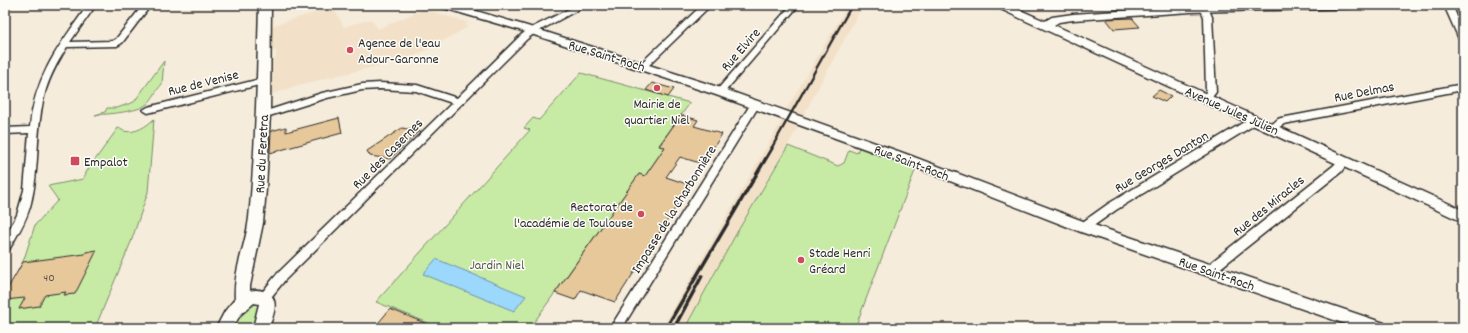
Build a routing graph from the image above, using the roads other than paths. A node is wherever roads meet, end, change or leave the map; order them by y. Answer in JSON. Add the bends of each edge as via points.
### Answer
{"nodes":[{"id":1,"x":92,"y":5,"type":"edge"},
{"id":2,"x":147,"y":5,"type":"edge"},
{"id":3,"x":265,"y":5,"type":"edge"},
{"id":4,"x":444,"y":5,"type":"edge"},
{"id":5,"x":583,"y":5,"type":"edge"},
{"id":6,"x":707,"y":5,"type":"edge"},
{"id":7,"x":795,"y":5,"type":"edge"},
{"id":8,"x":1000,"y":5,"type":"edge"},
{"id":9,"x":1334,"y":5,"type":"edge"},
{"id":10,"x":1351,"y":5,"type":"edge"},
{"id":11,"x":1448,"y":5,"type":"edge"},
{"id":12,"x":1204,"y":7,"type":"edge"},
{"id":13,"x":1046,"y":25,"type":"junction"},
{"id":14,"x":532,"y":31,"type":"junction"},
{"id":15,"x":1463,"y":39,"type":"edge"},
{"id":16,"x":64,"y":45,"type":"junction"},
{"id":17,"x":643,"y":66,"type":"junction"},
{"id":18,"x":264,"y":81,"type":"junction"},
{"id":19,"x":1463,"y":87,"type":"edge"},
{"id":20,"x":720,"y":92,"type":"junction"},
{"id":21,"x":1206,"y":98,"type":"junction"},
{"id":22,"x":458,"y":102,"type":"junction"},
{"id":23,"x":755,"y":104,"type":"junction"},
{"id":24,"x":148,"y":110,"type":"dead end"},
{"id":25,"x":264,"y":115,"type":"junction"},
{"id":26,"x":1254,"y":119,"type":"junction"},
{"id":27,"x":1273,"y":128,"type":"junction"},
{"id":28,"x":34,"y":130,"type":"junction"},
{"id":29,"x":5,"y":131,"type":"edge"},
{"id":30,"x":1344,"y":161,"type":"junction"},
{"id":31,"x":1463,"y":216,"type":"edge"},
{"id":32,"x":1086,"y":228,"type":"junction"},
{"id":33,"x":5,"y":247,"type":"edge"},
{"id":34,"x":1211,"y":272,"type":"junction"},
{"id":35,"x":264,"y":298,"type":"junction"},
{"id":36,"x":243,"y":301,"type":"junction"},
{"id":37,"x":224,"y":328,"type":"edge"},
{"id":38,"x":261,"y":328,"type":"edge"},
{"id":39,"x":616,"y":328,"type":"edge"},
{"id":40,"x":1378,"y":328,"type":"edge"}],
"edges":[{"from":1,"to":16,"type":"street"},
{"from":2,"to":16,"type":"street","via":[[114,44]]},
{"from":3,"to":18,"type":"street","name":"Rue du Feretra"},
{"from":4,"to":14,"type":"street","name":"Rue Saint-Roch"},
{"from":5,"to":14,"type":"street","name":"Rue des Casernes"},
{"from":6,"to":17,"type":"street"},
{"from":7,"to":20,"type":"street","name":"Rue Elvire"},
{"from":8,"to":13,"type":"street","name":"Avenue Jules Julien"},
{"from":9,"to":10,"type":"street"},
{"from":9,"to":12,"type":"street"},
{"from":11,"to":15,"type":"street"},
{"from":12,"to":13,"type":"street","via":[[1062,18]]},
{"from":12,"to":21,"type":"street","via":[[1208,17],[1211,89]]},
{"from":13,"to":21,"type":"street","name":"Avenue Jules Julien"},
{"from":14,"to":17,"type":"street","name":"Rue Saint-Roch"},
{"from":14,"to":22,"type":"street","name":"Rue des Casernes"},
{"from":16,"to":28,"type":"street","via":[[43,85]]},
{"from":17,"to":20,"type":"street","name":"Rue Saint-Roch"},
{"from":18,"to":24,"type":"street","name":"Rue de Venise"},
{"from":18,"to":25,"type":"street","name":"Rue du Feretra"},
{"from":19,"to":27,"type":"street","name":"Rue Delmas","via":[[1282,121]]},
{"from":20,"to":23,"type":"street","name":"Rue Saint-Roch"},
{"from":21,"to":26,"type":"street","name":"Avenue Jules Julien"},
{"from":22,"to":25,"type":"street","via":[[417,88],[380,86],[325,95]]},
{"from":22,"to":35,"type":"street","name":"Rue des Casernes","via":[[281,277]]},
{"from":23,"to":32,"type":"street","name":"Rue Saint-Roch"},
{"from":23,"to":39,"type":"street","name":"Impasse de la Charbonnière"},
{"from":25,"to":36,"type":"street","name":"Rue du Feretra","via":[[256,223],[242,286]]},
{"from":26,"to":27,"type":"street","name":"Avenue Jules Julien"},
{"from":26,"to":32,"type":"street","name":"Rue Georges Danton","via":[[1112,207]]},
{"from":27,"to":30,"type":"street","name":"Avenue Jules Julien"},
{"from":28,"to":29,"type":"street"},
{"from":28,"to":33,"type":"street","via":[[30,185],[26,203]]},
{"from":30,"to":31,"type":"street","name":"Avenue Jules Julien"},
{"from":30,"to":34,"type":"street","name":"Rue des Miracles","via":[[1213,267]]},
{"from":32,"to":34,"type":"street","name":"Rue Saint-Roch"},
{"from":34,"to":40,"type":"street","name":"Rue Saint-Roch"},
{"from":35,"to":36,"type":"street","via":[[258,296]]},
{"from":35,"to":38,"type":"street","via":[[268,306]]},
{"from":36,"to":37,"type":"street","via":[[233,310]]}]}
